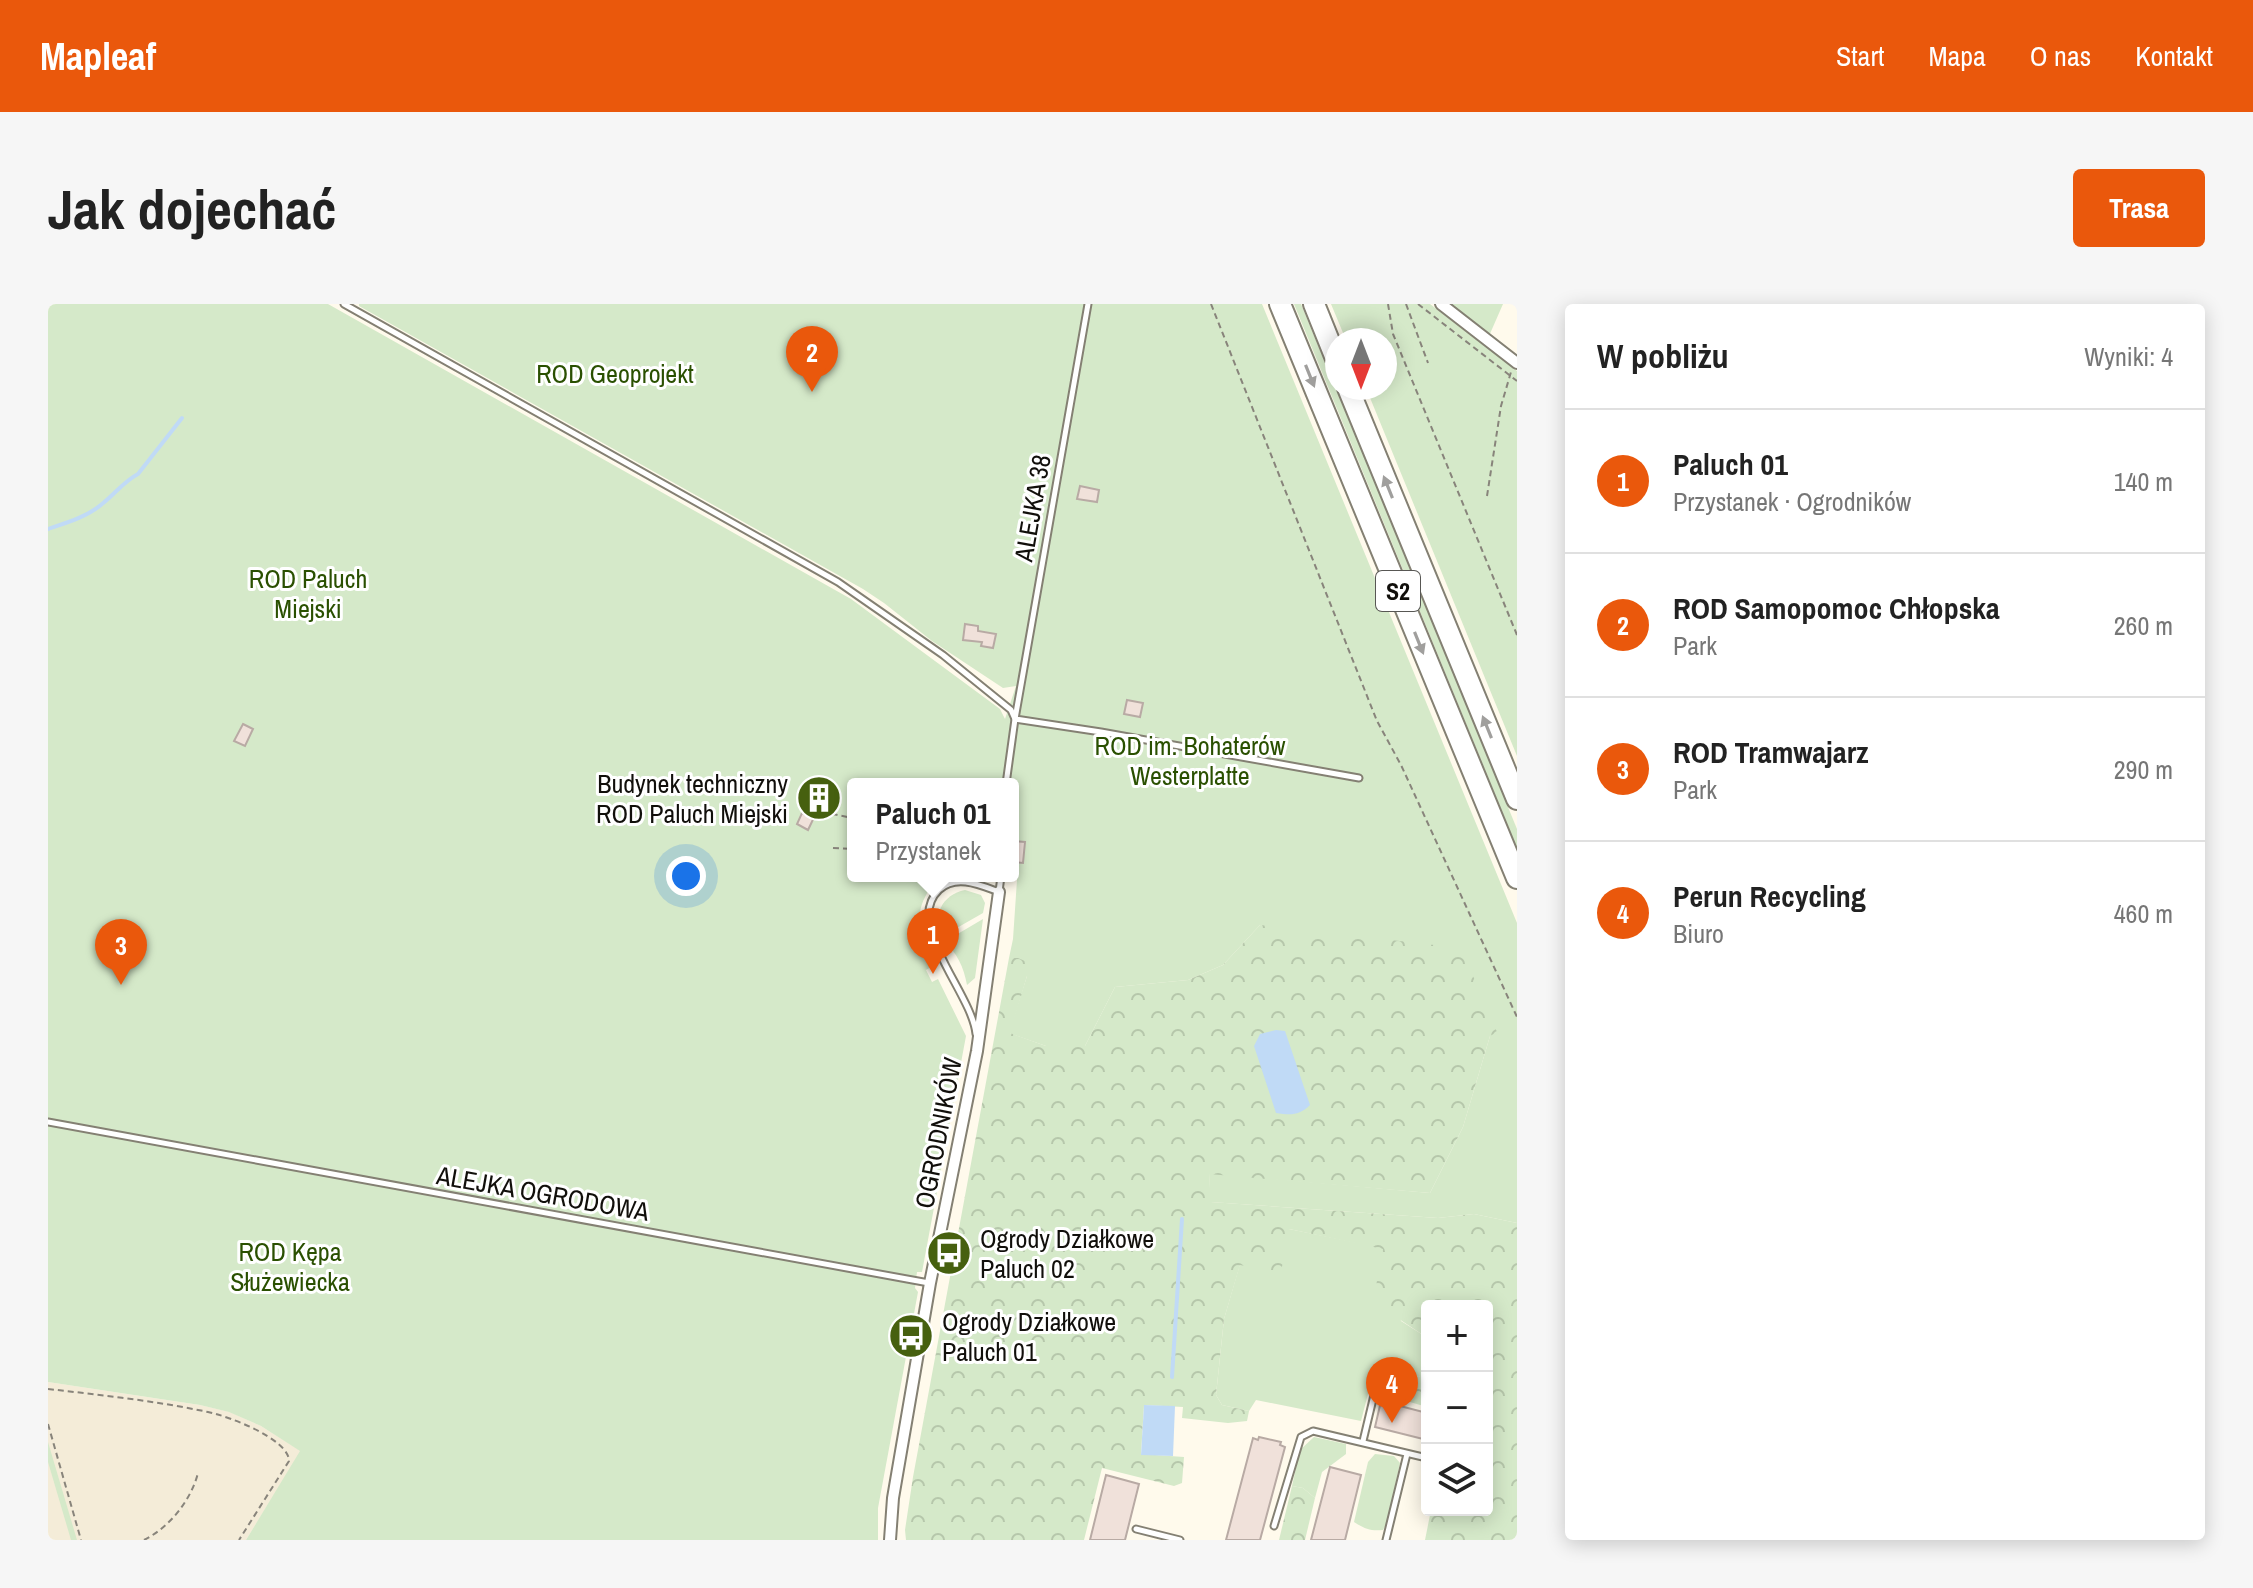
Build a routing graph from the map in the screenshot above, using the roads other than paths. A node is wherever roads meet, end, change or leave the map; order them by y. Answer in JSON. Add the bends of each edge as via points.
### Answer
{"nodes":[{"id":1,"x":344,"y":304,"type":"edge"},
{"id":2,"x":1088,"y":304,"type":"edge"},
{"id":3,"x":1280,"y":304,"type":"edge"},
{"id":4,"x":1314,"y":304,"type":"edge"},
{"id":5,"x":1441,"y":304,"type":"edge"},
{"id":6,"x":1325,"y":331,"type":"edge"},
{"id":7,"x":1517,"y":363,"type":"edge"},
{"id":8,"x":1353,"y":400,"type":"edge"},
{"id":9,"x":1015,"y":719,"type":"junction"},
{"id":10,"x":1007,"y":778,"type":"edge"},
{"id":11,"x":1359,"y":778,"type":"dead end"},
{"id":12,"x":1517,"y":799,"type":"edge"},
{"id":13,"x":1517,"y":878,"type":"edge"},
{"id":14,"x":954,"y":882,"type":"edge"},
{"id":15,"x":972,"y":882,"type":"edge"},
{"id":16,"x":1000,"y":882,"type":"edge"},
{"id":17,"x":999,"y":892,"type":"junction"},
{"id":18,"x":977,"y":1051,"type":"junction"},
{"id":19,"x":48,"y":1122,"type":"edge"},
{"id":20,"x":930,"y":1283,"type":"junction"},
{"id":21,"x":1374,"y":1395,"type":"dead end"},
{"id":22,"x":1363,"y":1441,"type":"junction"},
{"id":23,"x":1407,"y":1454,"type":"junction"},
{"id":24,"x":1421,"y":1457,"type":"edge"},
{"id":25,"x":1274,"y":1526,"type":"dead end"},
{"id":26,"x":1136,"y":1529,"type":"dead end"},
{"id":27,"x":890,"y":1540,"type":"edge"},
{"id":28,"x":1180,"y":1540,"type":"edge"},
{"id":29,"x":1386,"y":1540,"type":"edge"}],
"edges":[{"from":1,"to":9,"type":"lane","via":[[838,582],[1004,702]]},
{"from":2,"to":9,"type":"lane","name":"ALEJKA 38"},
{"from":3,"to":13,"type":"highway","number":"S2","one_way":true},
{"from":4,"to":6,"type":"highway"},
{"from":5,"to":7,"type":"street"},
{"from":12,"to":8,"type":"highway","number":"S2","one_way":true},
{"from":9,"to":10,"type":"lane","name":"ALEJKA 38"},
{"from":9,"to":11,"type":"lane"},
{"from":14,"to":18,"type":"lane","via":[[929,904],[927,920],[971,1010]]},
{"from":15,"to":17,"type":"lane"},
{"from":16,"to":17,"type":"lane","name":"OGRODNIKÓW"},
{"from":17,"to":18,"type":"street","name":"OGRODNIKÓW"},
{"from":18,"to":20,"type":"street","name":"OGRODNIKÓW"},
{"from":19,"to":20,"type":"lane","name":"ALEJKA OGRODOWA"},
{"from":20,"to":27,"type":"street","name":"OGRODNIKÓW"},
{"from":21,"to":22,"type":"lane"},
{"from":22,"to":23,"type":"lane"},
{"from":22,"to":25,"type":"lane","via":[[1313,1431],[1301,1437]]},
{"from":23,"to":24,"type":"lane"},
{"from":23,"to":29,"type":"lane"},
{"from":26,"to":28,"type":"lane"}]}
